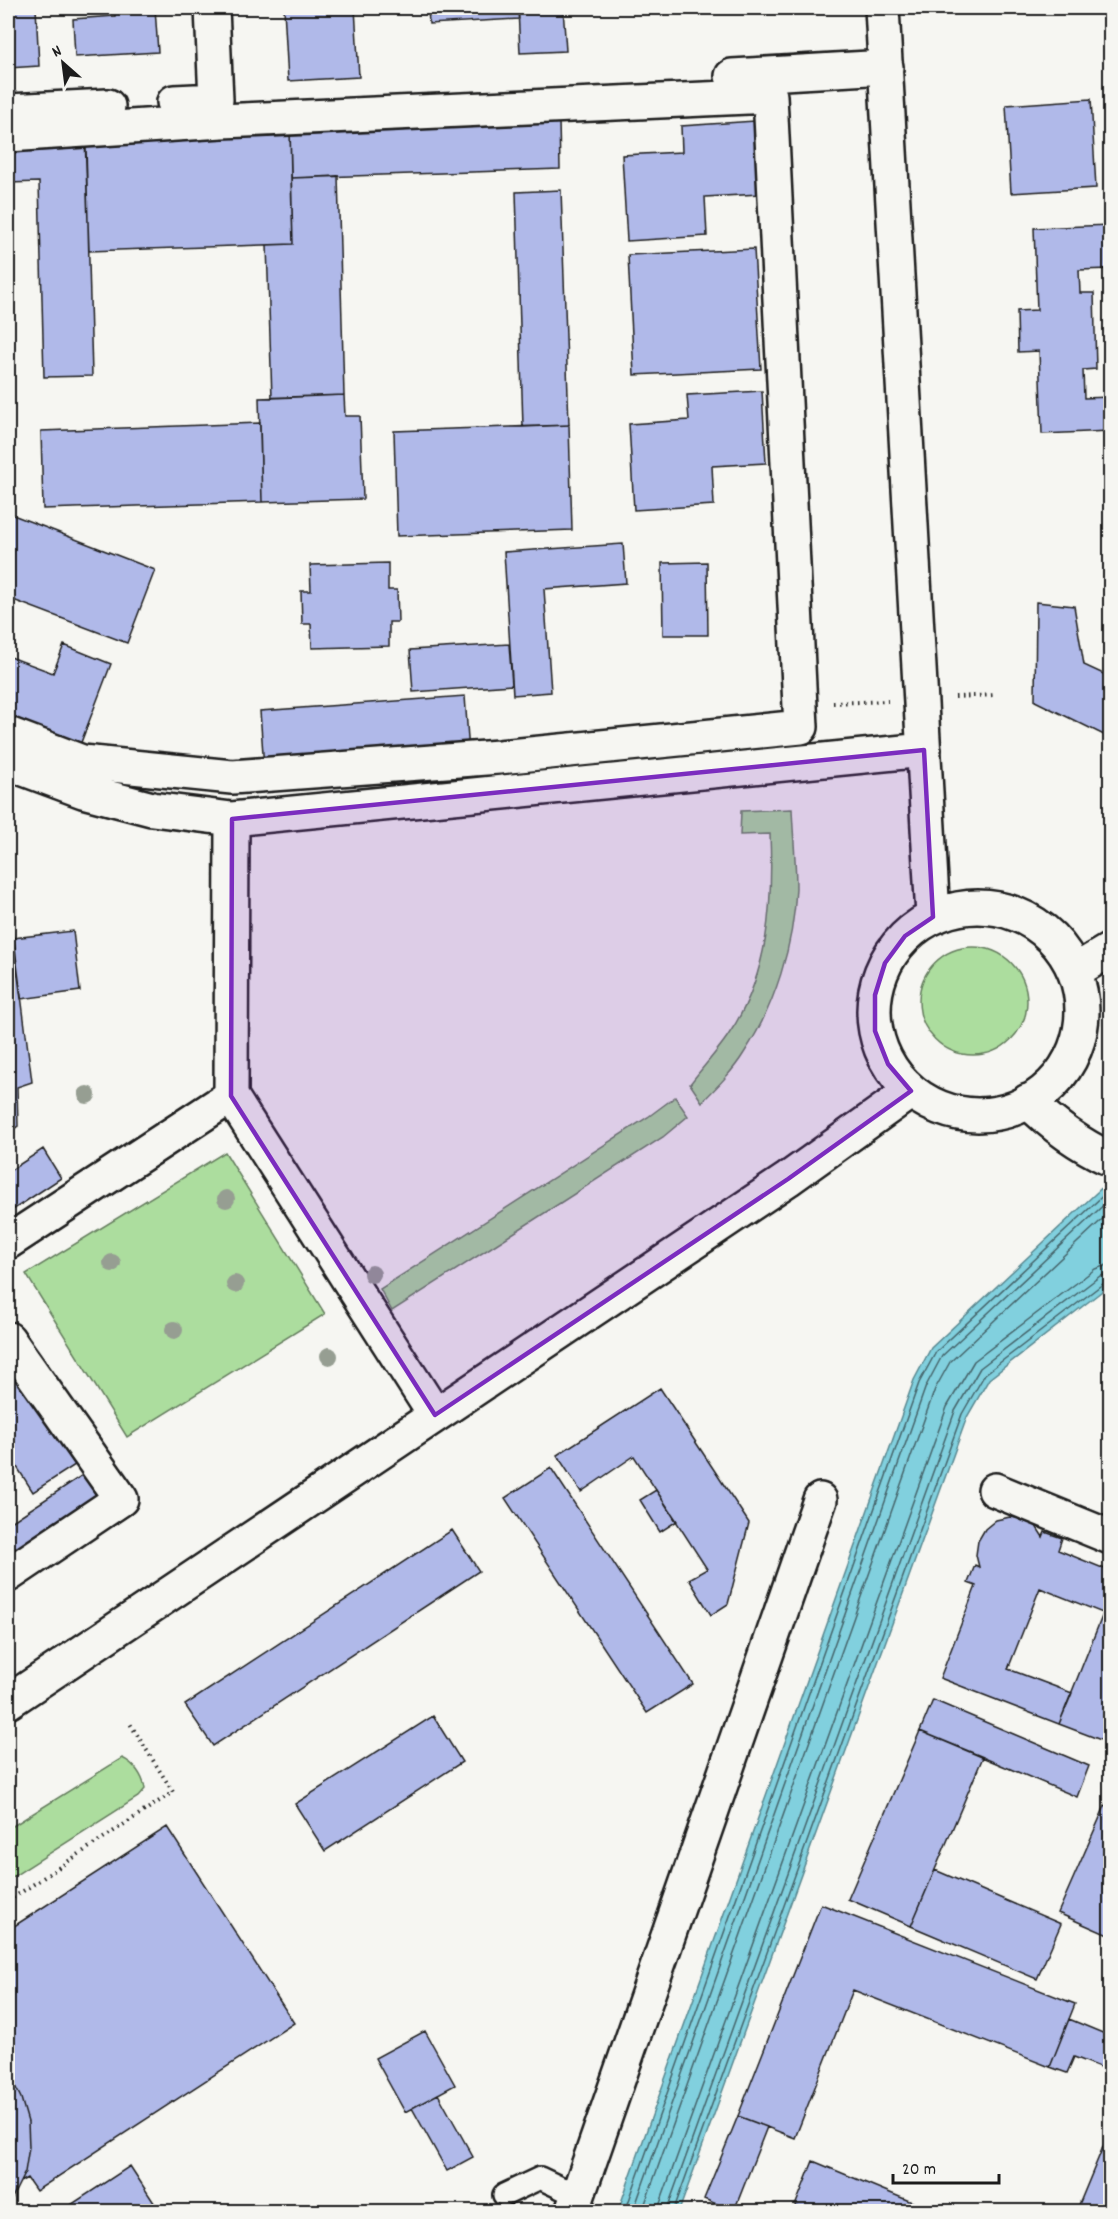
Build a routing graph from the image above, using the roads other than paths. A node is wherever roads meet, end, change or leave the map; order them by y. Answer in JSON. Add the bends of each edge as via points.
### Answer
{"nodes":[{"id":1,"x":212,"y":8,"type":"edge"},
{"id":2,"x":882,"y":8,"type":"edge"},
{"id":3,"x":886,"y":67,"type":"junction"},
{"id":4,"x":418,"y":94,"type":"dead end"},
{"id":5,"x":8,"y":111,"type":"edge"},
{"id":6,"x":8,"y":135,"type":"edge"},
{"id":7,"x":8,"y":734,"type":"edge"},
{"id":8,"x":924,"y":750,"type":"junction"},
{"id":9,"x":8,"y":763,"type":"edge"},
{"id":10,"x":232,"y":819,"type":"junction"},
{"id":11,"x":933,"y":917,"type":"junction"},
{"id":12,"x":1110,"y":950,"type":"edge"},
{"id":13,"x":1074,"y":971,"type":"junction"},
{"id":14,"x":911,"y":1092,"type":"junction"},
{"id":15,"x":231,"y":1096,"type":"junction"},
{"id":16,"x":1028,"y":1101,"type":"junction"},
{"id":17,"x":1110,"y":1159,"type":"edge"},
{"id":18,"x":8,"y":1242,"type":"edge"},
{"id":19,"x":8,"y":1340,"type":"edge"},
{"id":20,"x":435,"y":1415,"type":"junction"},
{"id":21,"x":994,"y":1490,"type":"dead end"},
{"id":22,"x":820,"y":1500,"type":"dead end"},
{"id":23,"x":1110,"y":1537,"type":"edge"},
{"id":24,"x":8,"y":1575,"type":"edge"},
{"id":25,"x":8,"y":1702,"type":"edge"},
{"id":26,"x":504,"y":2194,"type":"dead end"},
{"id":27,"x":575,"y":2204,"type":"edge"}],
"edges":[{"from":1,"to":5,"type":"street","via":[[216,100]]},
{"from":2,"to":3,"type":"street"},
{"from":3,"to":4,"type":"street"},
{"from":3,"to":8,"type":"street"},
{"from":6,"to":7,"type":"street","via":[[222,121],[770,96],[801,727],[499,757],[232,777],[82,762]]},
{"from":8,"to":10,"type":"street"},
{"from":8,"to":11,"type":"street"},
{"from":9,"to":10,"type":"street","via":[[83,791],[152,808]]},
{"from":10,"to":15,"type":"street"},
{"from":11,"to":13,"type":"street","via":[[966,908],[999,909],[1031,921],[1057,942]]},
{"from":11,"to":14,"type":"street","via":[[905,936],[885,963],[875,995],[875,1031],[888,1064]]},
{"from":12,"to":13,"type":"street"},
{"from":13,"to":16,"type":"street","via":[[1082,1004],[1079,1038],[1065,1068],[1042,1093]]},
{"from":14,"to":16,"type":"street","via":[[942,1109],[977,1115],[1013,1110]]},
{"from":14,"to":20,"type":"street"},
{"from":15,"to":18,"type":"street"},
{"from":15,"to":20,"type":"street"},
{"from":16,"to":17,"type":"street","via":[[1050,1124]]},
{"from":19,"to":24,"type":"street","via":[[121,1499]]},
{"from":20,"to":25,"type":"street"},
{"from":21,"to":23,"type":"street"},
{"from":22,"to":27,"type":"street"},
{"from":26,"to":27,"type":"lane","via":[[540,2178]]}]}
